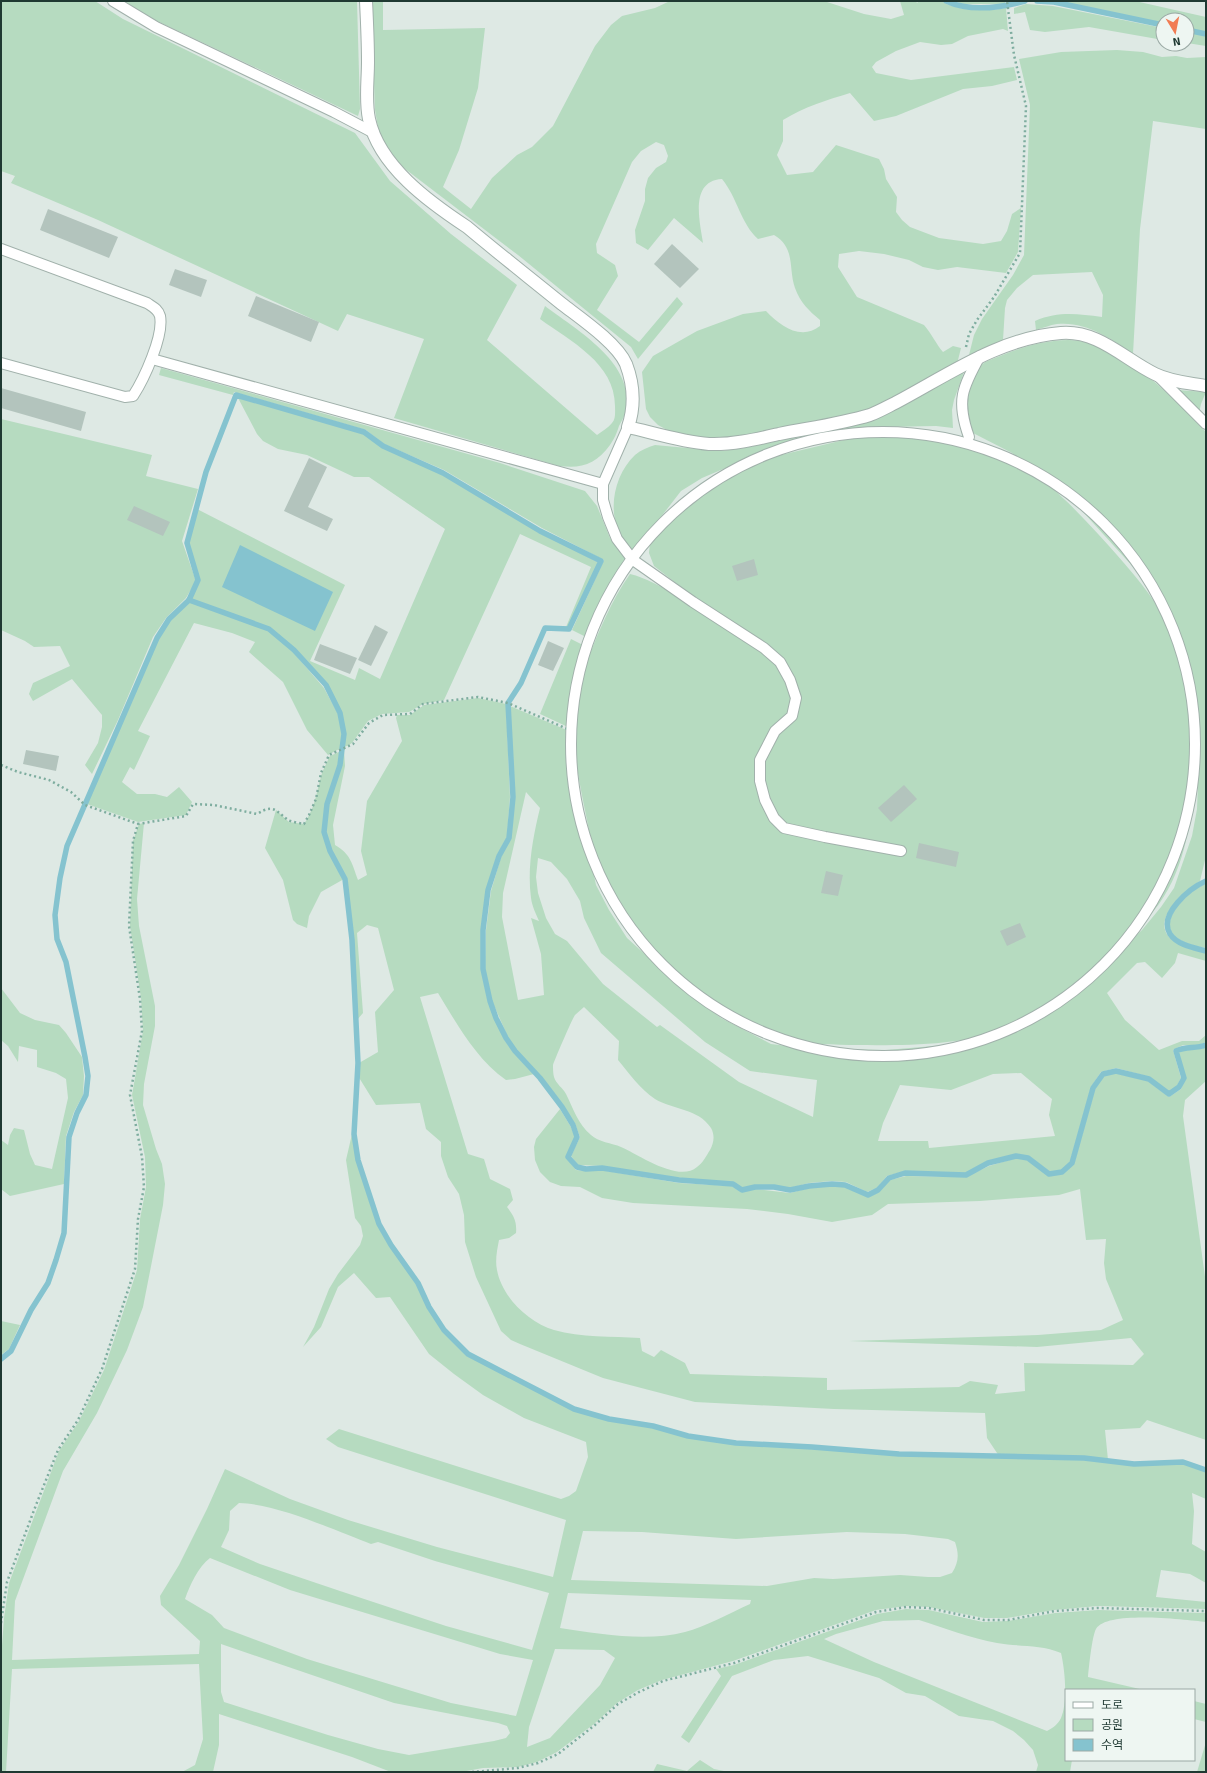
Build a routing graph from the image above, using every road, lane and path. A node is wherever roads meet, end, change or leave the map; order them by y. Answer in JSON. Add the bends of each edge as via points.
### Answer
{"nodes":[{"id":1,"x":113,"y":1,"type":"edge"},
{"id":2,"x":366,"y":1,"type":"edge"},
{"id":3,"x":1007,"y":1,"type":"edge"},
{"id":4,"x":374,"y":133,"type":"junction"},
{"id":5,"x":1,"y":249,"type":"edge"},
{"id":6,"x":980,"y":356,"type":"junction"},
{"id":7,"x":152,"y":359,"type":"junction"},
{"id":8,"x":1,"y":363,"type":"edge"},
{"id":9,"x":960,"y":367,"type":"junction"},
{"id":10,"x":1155,"y":374,"type":"junction"},
{"id":11,"x":1206,"y":386,"type":"edge"},
{"id":12,"x":1206,"y":424,"type":"edge"},
{"id":13,"x":628,"y":427,"type":"junction"},
{"id":14,"x":969,"y":437,"type":"junction"},
{"id":15,"x":603,"y":484,"type":"junction"},
{"id":16,"x":633,"y":560,"type":"junction"},
{"id":17,"x":572,"y":731,"type":"junction"},
{"id":18,"x":1,"y":765,"type":"edge"},
{"id":19,"x":138,"y":824,"type":"junction"},
{"id":20,"x":901,"y":851,"type":"dead end"},
{"id":21,"x":1206,"y":1611,"type":"edge"},
{"id":22,"x":1,"y":1623,"type":"edge"},
{"id":23,"x":472,"y":1772,"type":"edge"}],
"edges":[{"from":1,"to":4,"type":"lane","via":[[156,27]]},
{"from":2,"to":4,"type":"street","via":[[367,102],[369,120]]},
{"from":3,"to":9,"type":"path","via":[[1014,55],[1026,106],[1020,253],[969,334]]},
{"from":4,"to":13,"type":"street","via":[[389,161],[404,178],[615,349],[625,364],[633,397]]},
{"from":5,"to":7,"type":"lane","via":[[156,308],[160,317]]},
{"from":6,"to":9,"type":"street"},
{"from":6,"to":10,"type":"street","via":[[1037,336],[1063,333],[1087,336],[1110,345]]},
{"from":6,"to":14,"type":"lane","via":[[962,394],[963,421]]},
{"from":7,"to":8,"type":"lane","via":[[133,396],[125,397]]},
{"from":7,"to":15,"type":"lane"},
{"from":9,"to":13,"type":"street","via":[[871,414],[742,442],[710,444]]},
{"from":10,"to":11,"type":"street","via":[[1175,381]]},
{"from":10,"to":12,"type":"lane"},
{"from":13,"to":15,"type":"lane"},
{"from":14,"to":16,"type":"lane","via":[[922,429],[891,430],[848,437],[737,466],[703,481],[682,495]]},
{"from":14,"to":17,"type":"lane","via":[[982,440],[1011,454],[1073,503],[1143,580],[1173,629],[1196,704],[1198,758],[1195,809],[1190,836],[1172,887],[1141,928],[1051,1009],[1026,1025],[969,1041],[886,1048],[772,1042],[722,1016],[655,961],[629,936],[610,909],[598,884],[575,774]]},
{"from":15,"to":16,"type":"lane","via":[[603,500],[608,517],[617,539]]},
{"from":16,"to":17,"type":"lane","via":[[598,627],[572,694]]},
{"from":16,"to":20,"type":"lane","via":[[764,648],[780,662],[790,680],[796,698],[792,716],[775,732],[760,760],[760,781],[765,800],[774,818],[784,828]]},
{"from":17,"to":19,"type":"path","via":[[508,703],[478,697],[423,704],[410,714],[383,715],[369,723],[353,744],[330,755],[322,773],[316,799],[304,824],[289,821],[276,809],[266,808],[257,814],[214,805],[193,804],[186,816]]},
{"from":18,"to":19,"type":"path","via":[[49,780],[71,792],[85,805]]},
{"from":19,"to":22,"type":"path","via":[[133,841],[129,926],[142,1031],[130,1095],[142,1157],[144,1187],[138,1219],[135,1269],[102,1369],[78,1420],[58,1450],[36,1505],[7,1582]]},
{"from":21,"to":23,"type":"path","via":[[1098,1608],[1008,1620],[990,1620],[929,1608],[906,1607],[876,1612],[734,1663],[663,1681],[645,1689],[618,1704],[558,1754],[538,1763],[518,1768]]}]}
